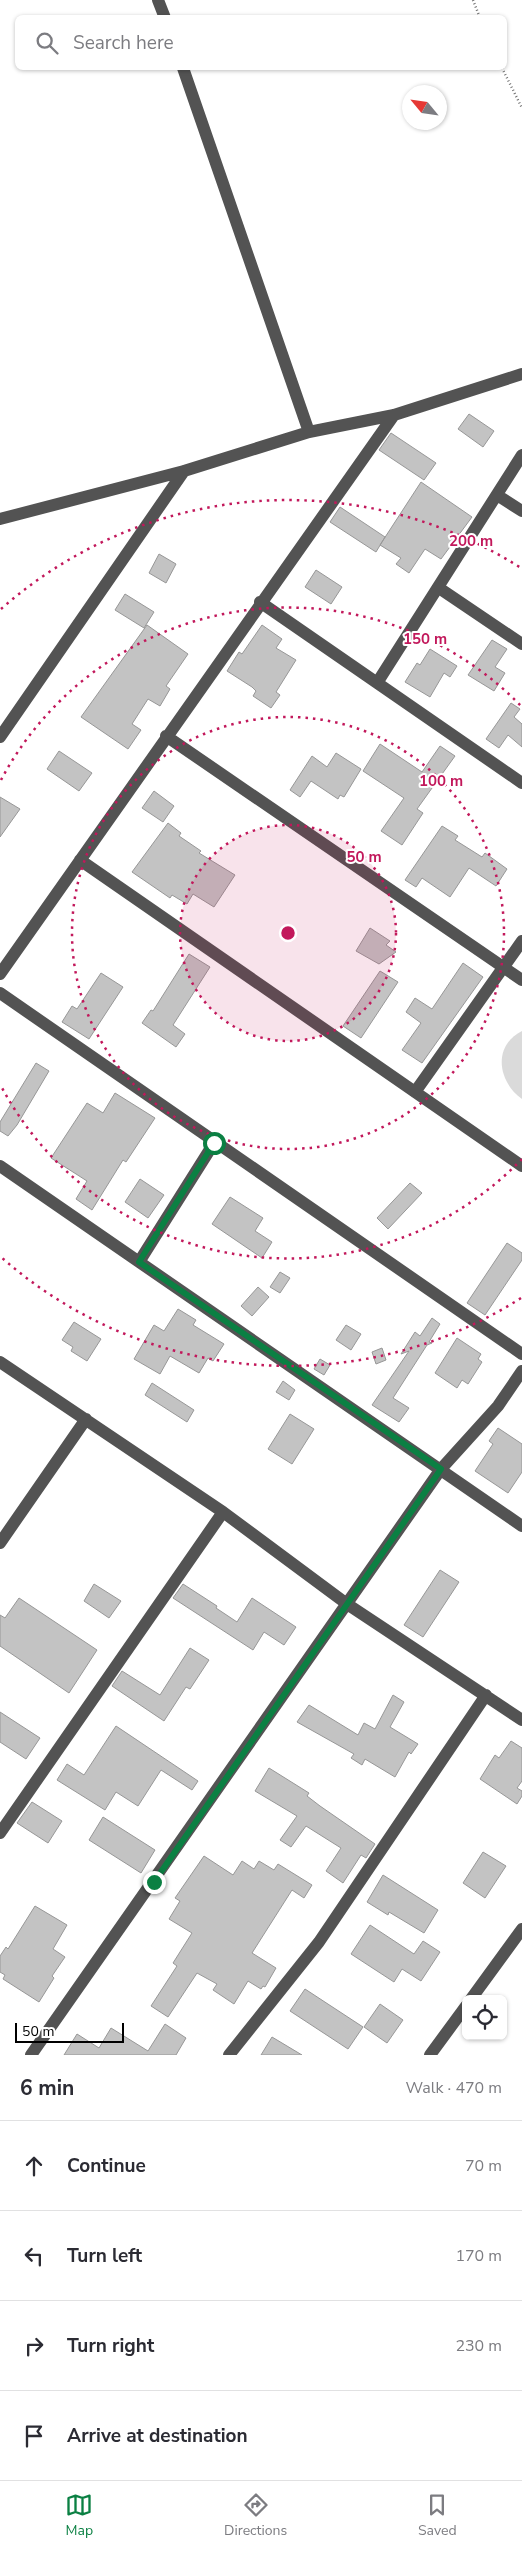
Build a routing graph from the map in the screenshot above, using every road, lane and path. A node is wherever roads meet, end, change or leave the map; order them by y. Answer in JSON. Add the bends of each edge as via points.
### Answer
{"nodes":[{"id":1,"x":158,"y":0,"type":"edge"},
{"id":2,"x":473,"y":0,"type":"edge"},
{"id":3,"x":164,"y":15,"type":"edge"},
{"id":4,"x":479,"y":15,"type":"edge"},
{"id":5,"x":184,"y":70,"type":"edge"},
{"id":6,"x":503,"y":70,"type":"edge"},
{"id":7,"x":522,"y":108,"type":"edge"},
{"id":8,"x":522,"y":374,"type":"edge"},
{"id":9,"x":394,"y":415,"type":"junction"},
{"id":10,"x":309,"y":432,"type":"junction"},
{"id":11,"x":522,"y":455,"type":"edge"},
{"id":12,"x":184,"y":471,"type":"junction"},
{"id":13,"x":497,"y":495,"type":"junction"},
{"id":14,"x":522,"y":512,"type":"edge"},
{"id":15,"x":0,"y":519,"type":"edge"},
{"id":16,"x":439,"y":588,"type":"junction"},
{"id":17,"x":260,"y":602,"type":"junction"},
{"id":18,"x":522,"y":644,"type":"edge"},
{"id":19,"x":377,"y":683,"type":"junction"},
{"id":20,"x":166,"y":736,"type":"junction"},
{"id":21,"x":0,"y":737,"type":"edge"},
{"id":22,"x":522,"y":783,"type":"edge"},
{"id":23,"x":80,"y":860,"type":"junction"},
{"id":24,"x":522,"y":941,"type":"edge"},
{"id":25,"x":503,"y":967,"type":"junction"},
{"id":26,"x":0,"y":974,"type":"edge"},
{"id":27,"x":522,"y":980,"type":"edge"},
{"id":28,"x":0,"y":993,"type":"edge"},
{"id":29,"x":415,"y":1092,"type":"junction"},
{"id":30,"x":214,"y":1143,"type":"junction"},
{"id":31,"x":0,"y":1166,"type":"edge"},
{"id":32,"x":522,"y":1166,"type":"edge"},
{"id":33,"x":139,"y":1262,"type":"junction"},
{"id":34,"x":522,"y":1354,"type":"edge"},
{"id":35,"x":0,"y":1362,"type":"edge"},
{"id":36,"x":522,"y":1371,"type":"edge"},
{"id":37,"x":86,"y":1419,"type":"junction"},
{"id":38,"x":441,"y":1469,"type":"junction"},
{"id":39,"x":223,"y":1512,"type":"junction"},
{"id":40,"x":522,"y":1526,"type":"edge"},
{"id":41,"x":0,"y":1543,"type":"edge"},
{"id":42,"x":347,"y":1604,"type":"junction"},
{"id":43,"x":486,"y":1695,"type":"junction"},
{"id":44,"x":522,"y":1720,"type":"edge"},
{"id":45,"x":0,"y":1833,"type":"edge"},
{"id":46,"x":522,"y":1929,"type":"edge"},
{"id":47,"x":474,"y":1995,"type":"edge"},
{"id":48,"x":462,"y":2011,"type":"edge"},
{"id":49,"x":31,"y":2055,"type":"edge"},
{"id":50,"x":229,"y":2055,"type":"edge"},
{"id":51,"x":430,"y":2055,"type":"edge"}],
"edges":[{"from":1,"to":3,"type":"street"},
{"from":2,"to":4,"type":"path"},
{"from":5,"to":10,"type":"street"},
{"from":6,"to":7,"type":"path"},
{"from":8,"to":9,"type":"street"},
{"from":9,"to":10,"type":"street"},
{"from":9,"to":17,"type":"street"},
{"from":10,"to":12,"type":"street"},
{"from":11,"to":13,"type":"street"},
{"from":12,"to":15,"type":"street"},
{"from":12,"to":21,"type":"street"},
{"from":13,"to":14,"type":"street"},
{"from":13,"to":16,"type":"street"},
{"from":16,"to":18,"type":"street"},
{"from":16,"to":19,"type":"street"},
{"from":17,"to":19,"type":"street"},
{"from":17,"to":20,"type":"street"},
{"from":19,"to":22,"type":"street"},
{"from":20,"to":23,"type":"street"},
{"from":20,"to":25,"type":"street"},
{"from":23,"to":26,"type":"street"},
{"from":23,"to":29,"type":"street"},
{"from":24,"to":25,"type":"street"},
{"from":25,"to":27,"type":"street"},
{"from":25,"to":29,"type":"street"},
{"from":28,"to":30,"type":"street"},
{"from":29,"to":32,"type":"street"},
{"from":30,"to":33,"type":"street"},
{"from":30,"to":34,"type":"street"},
{"from":31,"to":33,"type":"street"},
{"from":33,"to":38,"type":"street"},
{"from":35,"to":37,"type":"street"},
{"from":36,"to":38,"type":"street","via":[[498,1406]]},
{"from":37,"to":39,"type":"street"},
{"from":37,"to":41,"type":"street"},
{"from":38,"to":40,"type":"street"},
{"from":38,"to":42,"type":"street"},
{"from":39,"to":42,"type":"street"},
{"from":39,"to":45,"type":"street"},
{"from":42,"to":43,"type":"street"},
{"from":42,"to":49,"type":"street"},
{"from":43,"to":44,"type":"street"},
{"from":43,"to":50,"type":"street","via":[[320,1942]]},
{"from":46,"to":47,"type":"street"},
{"from":48,"to":51,"type":"street"}]}
